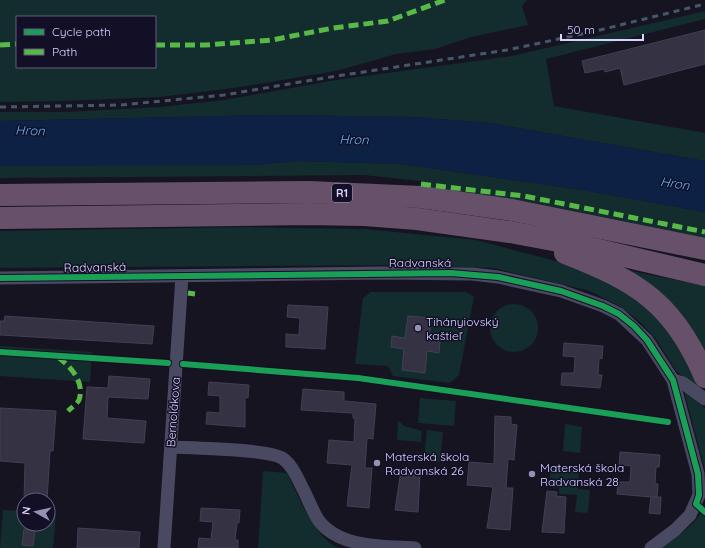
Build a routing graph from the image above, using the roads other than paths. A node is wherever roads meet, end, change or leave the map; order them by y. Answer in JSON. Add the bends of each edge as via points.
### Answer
{"nodes":[{"id":1,"x":0,"y":195,"type":"edge"},
{"id":2,"x":0,"y":218,"type":"edge"},
{"id":3,"x":510,"y":232,"type":"junction"},
{"id":4,"x":705,"y":249,"type":"edge"},
{"id":5,"x":705,"y":275,"type":"edge"},
{"id":6,"x":182,"y":276,"type":"junction"},
{"id":7,"x":0,"y":278,"type":"edge"},
{"id":8,"x":705,"y":377,"type":"edge"},
{"id":9,"x":673,"y":380,"type":"junction"},
{"id":10,"x":705,"y":399,"type":"edge"},
{"id":11,"x":171,"y":447,"type":"junction"},
{"id":12,"x":164,"y":548,"type":"edge"},
{"id":13,"x":415,"y":548,"type":"edge"},
{"id":14,"x":651,"y":548,"type":"edge"}],
"edges":[{"from":1,"to":4,"type":"highway","number":"R1","via":[[308,192],[420,197],[512,210]]},
{"from":2,"to":3,"type":"highway","number":"R1","via":[[329,214],[417,220]]},
{"from":3,"to":5,"type":"highway","number":"R1"},
{"from":3,"to":8,"type":"highway","via":[[606,270],[644,292],[662,307],[675,323],[698,359]]},
{"from":6,"to":7,"type":"street","name":"Radvanská"},
{"from":6,"to":9,"type":"street","name":"Radvanská","via":[[451,273],[498,277],[582,298],[619,314],[647,340]]},
{"from":6,"to":11,"type":"street","name":"Bernolákova"},
{"from":9,"to":10,"type":"street","via":[[683,383]]},
{"from":9,"to":14,"type":"street","name":"Radvanská","via":[[698,474],[699,495],[690,515]]},
{"from":11,"to":12,"type":"street","name":"Bernolákova"},
{"from":11,"to":13,"type":"street","via":[[260,452],[281,457],[292,468],[319,521],[333,535],[349,542]]}]}
